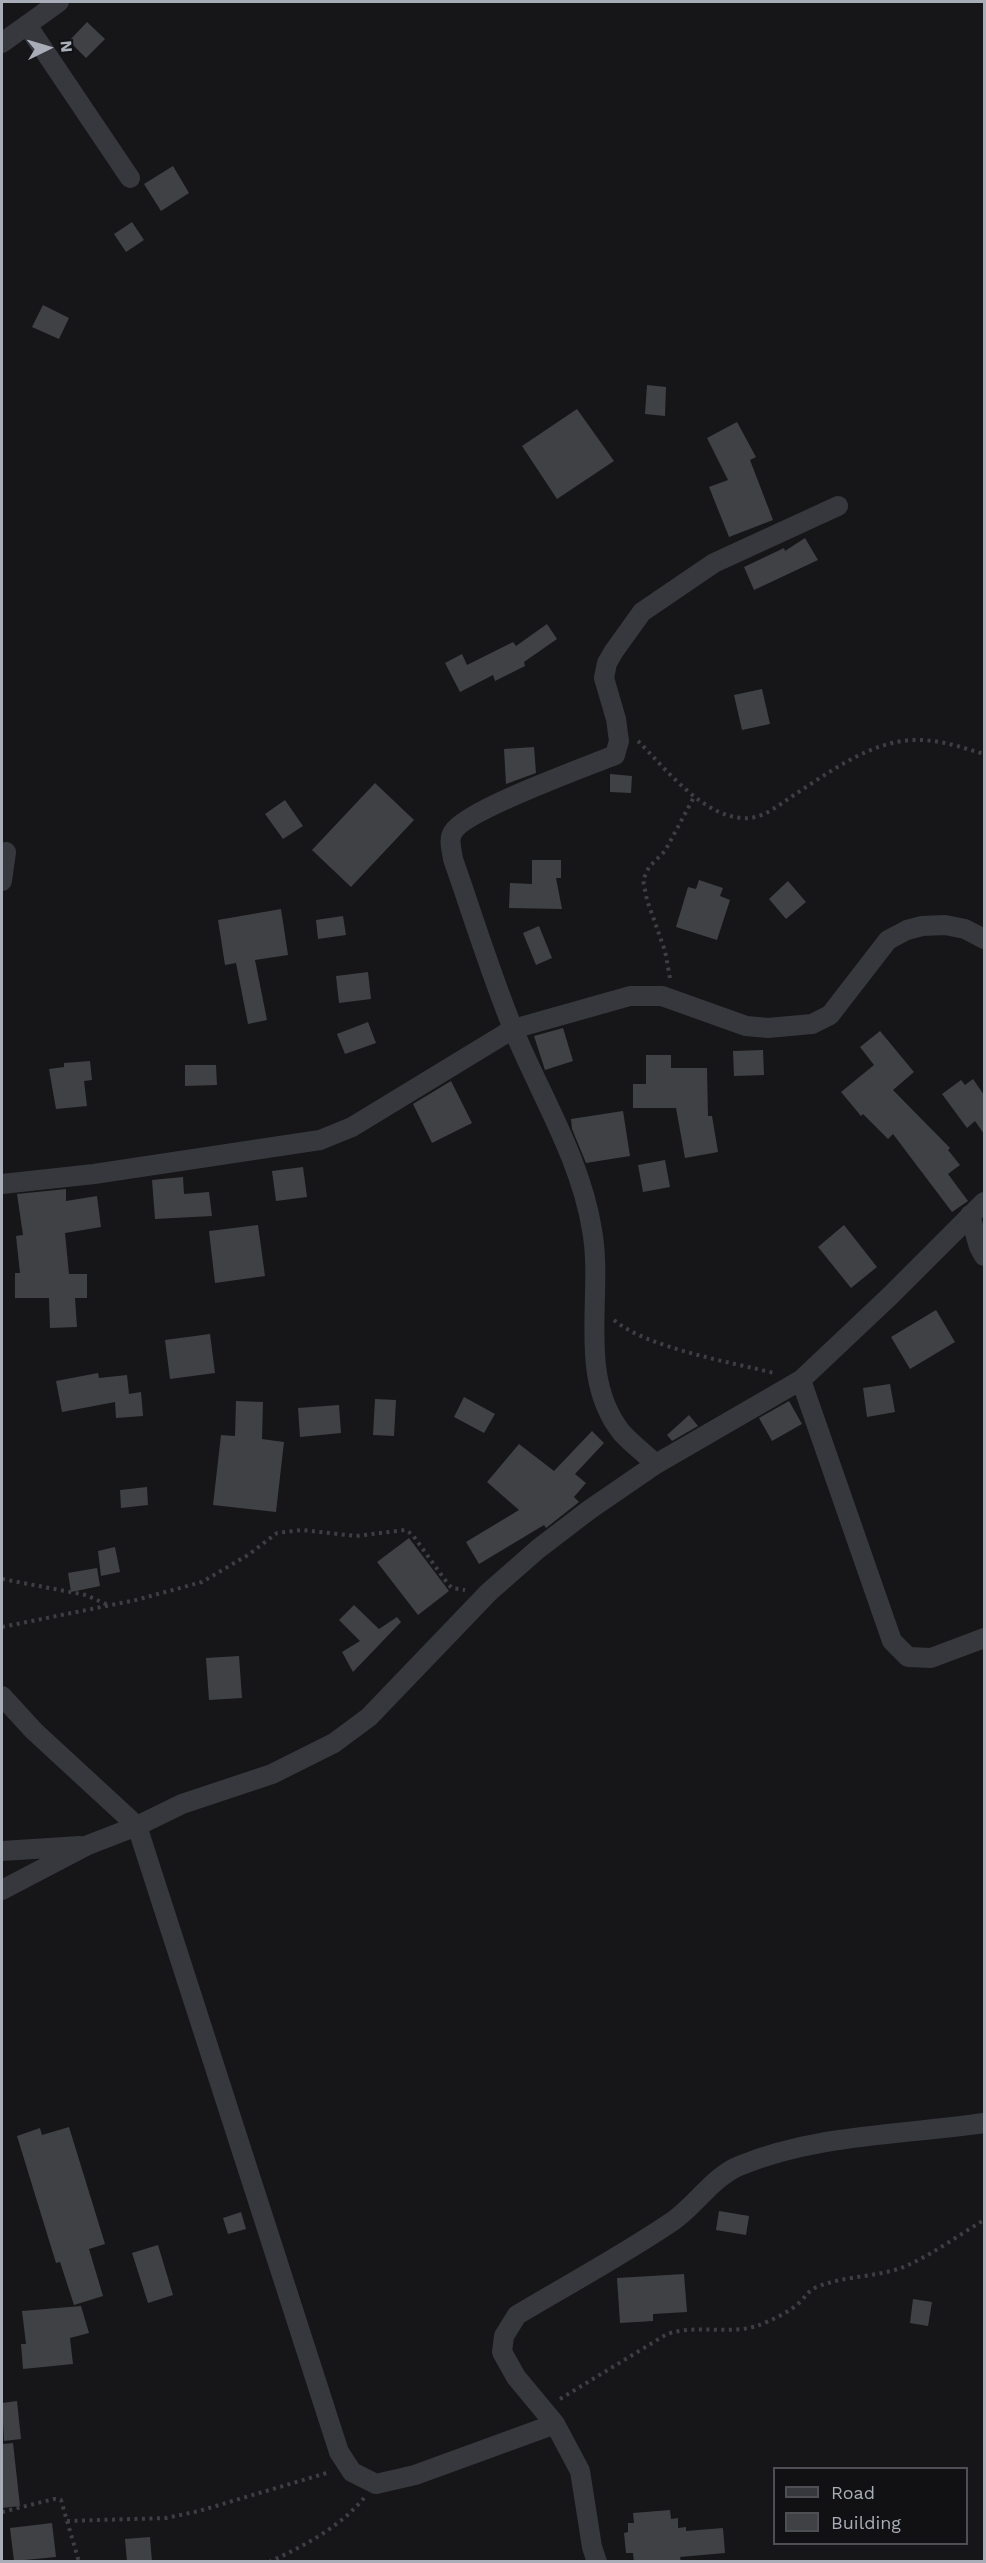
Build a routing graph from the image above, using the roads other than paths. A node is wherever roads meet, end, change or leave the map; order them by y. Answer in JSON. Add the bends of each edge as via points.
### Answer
{"nodes":[{"id":1,"x":59,"y":2,"type":"edge"},
{"id":2,"x":27,"y":26,"type":"junction"},
{"id":3,"x":2,"y":43,"type":"edge"},
{"id":4,"x":130,"y":178,"type":"dead end"},
{"id":5,"x":838,"y":506,"type":"dead end"},
{"id":6,"x":6,"y":852,"type":"dead end"},
{"id":7,"x":2,"y":881,"type":"edge"},
{"id":8,"x":984,"y":939,"type":"edge"},
{"id":9,"x":513,"y":1029,"type":"junction"},
{"id":10,"x":2,"y":1184,"type":"edge"},
{"id":11,"x":977,"y":1208,"type":"edge"},
{"id":12,"x":984,"y":1256,"type":"edge"},
{"id":13,"x":801,"y":1380,"type":"junction"},
{"id":14,"x":656,"y":1464,"type":"junction"},
{"id":15,"x":984,"y":1638,"type":"edge"},
{"id":16,"x":2,"y":1696,"type":"edge"},
{"id":17,"x":137,"y":1826,"type":"junction"},
{"id":18,"x":88,"y":1845,"type":"junction"},
{"id":19,"x":2,"y":1851,"type":"edge"},
{"id":20,"x":2,"y":1890,"type":"edge"},
{"id":21,"x":984,"y":2123,"type":"edge"},
{"id":22,"x":549,"y":2417,"type":"junction"},
{"id":23,"x":597,"y":2562,"type":"edge"}],
"edges":[{"from":1,"to":2,"type":"street"},
{"from":2,"to":3,"type":"street"},
{"from":2,"to":4,"type":"street"},
{"from":5,"to":9,"type":"street","via":[[714,563],[642,612],[607,663],[604,678],[620,741],[615,755],[506,799],[452,832],[453,859]]},
{"from":6,"to":7,"type":"street"},
{"from":8,"to":9,"type":"street","via":[[945,925],[907,930],[888,940],[830,1015],[812,1024],[747,1026],[662,996],[630,996]]},
{"from":9,"to":10,"type":"street","via":[[352,1127],[320,1140]]},
{"from":9,"to":14,"type":"street","via":[[585,1195],[593,1231],[596,1364],[600,1386],[609,1412],[623,1434]]},
{"from":11,"to":12,"type":"street","via":[[978,1246]]},
{"from":11,"to":13,"type":"street"},
{"from":13,"to":14,"type":"street"},
{"from":13,"to":15,"type":"street","via":[[892,1641],[908,1657],[930,1658]]},
{"from":14,"to":17,"type":"street","via":[[538,1549],[489,1592],[369,1717],[334,1743],[272,1774],[182,1804]]},
{"from":16,"to":17,"type":"street","via":[[34,1731]]},
{"from":17,"to":18,"type":"street"},
{"from":17,"to":22,"type":"street","via":[[339,2452],[348,2466],[376,2484],[415,2475]]},
{"from":18,"to":19,"type":"street"},
{"from":18,"to":20,"type":"street"},
{"from":21,"to":22,"type":"street","via":[[820,2142],[736,2167],[675,2220],[518,2315],[504,2336],[502,2352],[516,2377]]},
{"from":22,"to":23,"type":"street","via":[[580,2471]]}]}
